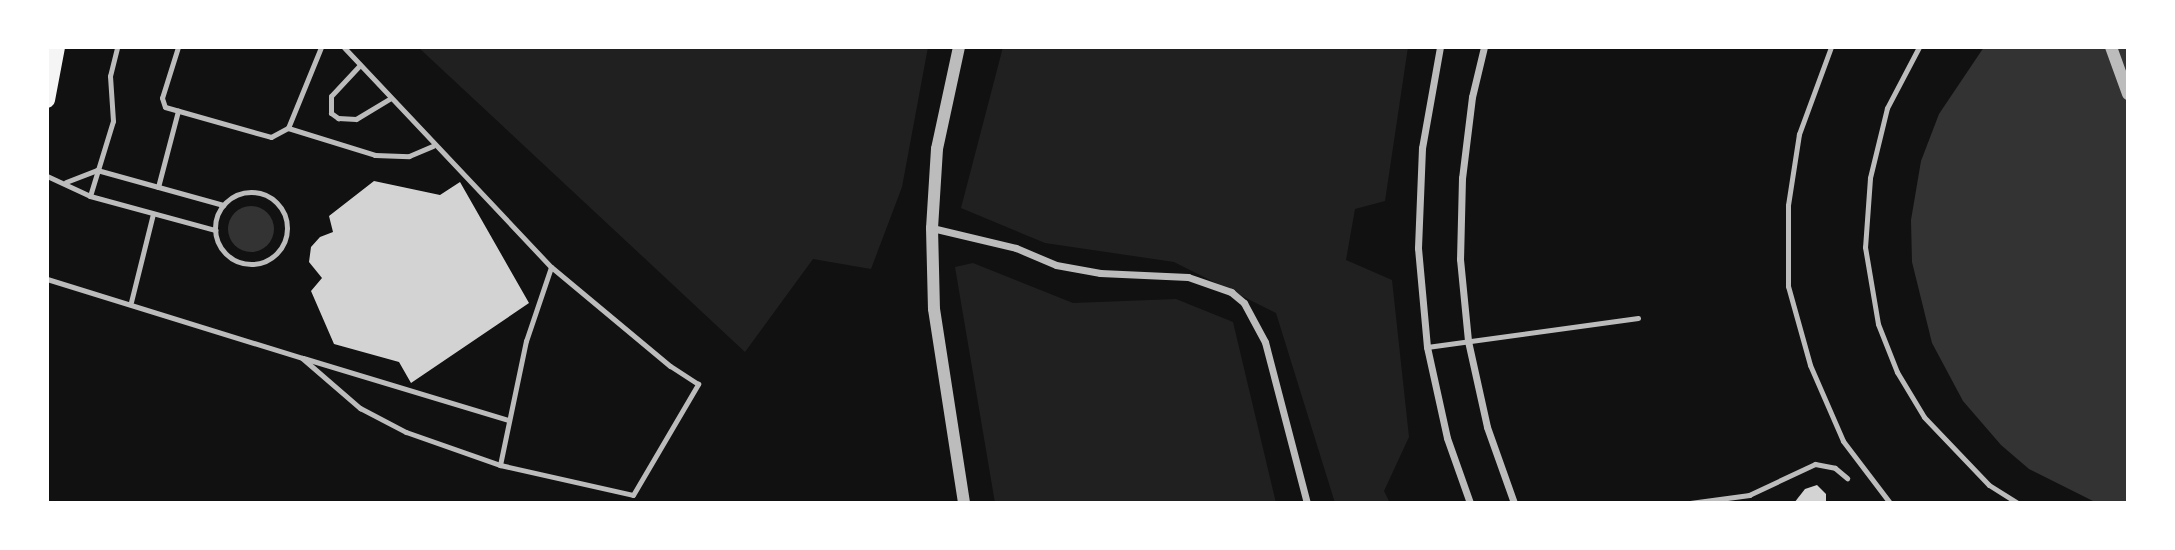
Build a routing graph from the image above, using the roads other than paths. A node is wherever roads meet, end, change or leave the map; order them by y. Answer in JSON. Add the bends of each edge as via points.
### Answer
{"nodes":[{"id":1,"x":57,"y":47,"type":"edge"},
{"id":2,"x":117,"y":47,"type":"edge"},
{"id":3,"x":178,"y":47,"type":"edge"},
{"id":4,"x":321,"y":47,"type":"edge"},
{"id":5,"x":344,"y":47,"type":"edge"},
{"id":6,"x":959,"y":47,"type":"edge"},
{"id":7,"x":1440,"y":47,"type":"edge"},
{"id":8,"x":1484,"y":47,"type":"edge"},
{"id":9,"x":1831,"y":47,"type":"edge"},
{"id":10,"x":1919,"y":47,"type":"edge"},
{"id":11,"x":2111,"y":47,"type":"edge"},
{"id":12,"x":360,"y":65,"type":"junction"},
{"id":13,"x":2128,"y":94,"type":"edge"},
{"id":14,"x":389,"y":99,"type":"junction"},
{"id":15,"x":47,"y":100,"type":"edge"},
{"id":16,"x":178,"y":111,"type":"junction"},
{"id":17,"x":288,"y":128,"type":"junction"},
{"id":18,"x":433,"y":146,"type":"junction"},
{"id":19,"x":97,"y":170,"type":"junction"},
{"id":20,"x":47,"y":176,"type":"edge"},
{"id":21,"x":66,"y":181,"type":"junction"},
{"id":22,"x":158,"y":187,"type":"junction"},
{"id":23,"x":90,"y":196,"type":"junction"},
{"id":24,"x":223,"y":205,"type":"junction"},
{"id":25,"x":153,"y":214,"type":"junction"},
{"id":26,"x":932,"y":228,"type":"junction"},
{"id":27,"x":215,"y":230,"type":"junction"},
{"id":28,"x":551,"y":267,"type":"junction"},
{"id":29,"x":47,"y":279,"type":"edge"},
{"id":30,"x":131,"y":302,"type":"junction"},
{"id":31,"x":1638,"y":318,"type":"dead end"},
{"id":32,"x":1468,"y":341,"type":"junction"},
{"id":33,"x":1427,"y":347,"type":"junction"},
{"id":34,"x":302,"y":358,"type":"junction"},
{"id":35,"x":508,"y":420,"type":"junction"},
{"id":36,"x":500,"y":465,"type":"junction"},
{"id":37,"x":1847,"y":478,"type":"dead end"},
{"id":38,"x":964,"y":503,"type":"edge"},
{"id":39,"x":1307,"y":503,"type":"edge"},
{"id":40,"x":1470,"y":503,"type":"edge"},
{"id":41,"x":1514,"y":503,"type":"edge"},
{"id":42,"x":1690,"y":503,"type":"edge"},
{"id":43,"x":1890,"y":503,"type":"edge"},
{"id":44,"x":2018,"y":503,"type":"edge"}],
"edges":[{"from":1,"to":15,"type":"main road"},
{"from":2,"to":19,"type":"lane","via":[[110,76],[113,121]]},
{"from":3,"to":16,"type":"lane","via":[[162,102]]},
{"from":4,"to":17,"type":"lane"},
{"from":5,"to":12,"type":"lane"},
{"from":6,"to":26,"type":"street","via":[[937,149]]},
{"from":7,"to":33,"type":"street","via":[[1422,148],[1418,248]]},
{"from":8,"to":32,"type":"street","via":[[1472,97],[1462,178],[1460,259]]},
{"from":9,"to":43,"type":"lane","via":[[1799,134],[1788,205],[1788,286],[1810,365],[1843,441]]},
{"from":10,"to":44,"type":"lane","via":[[1887,108],[1870,178],[1865,247],[1878,324],[1897,372],[1924,417],[1989,485]]},
{"from":11,"to":13,"type":"street"},
{"from":12,"to":14,"type":"lane"},
{"from":12,"to":14,"type":"lane","via":[[331,96],[331,113],[356,119]]},
{"from":14,"to":18,"type":"lane"},
{"from":16,"to":17,"type":"lane","via":[[271,137]]},
{"from":16,"to":22,"type":"lane"},
{"from":17,"to":18,"type":"lane","via":[[374,155],[409,156]]},
{"from":18,"to":28,"type":"lane"},
{"from":19,"to":21,"type":"lane"},
{"from":19,"to":22,"type":"lane"},
{"from":19,"to":23,"type":"lane"},
{"from":20,"to":21,"type":"lane"},
{"from":21,"to":23,"type":"lane"},
{"from":22,"to":24,"type":"lane"},
{"from":23,"to":25,"type":"lane"},
{"from":24,"to":27,"type":"lane"},
{"from":24,"to":27,"type":"lane","via":[[243,192],[266,194],[284,210],[288,233],[277,254],[256,264],[233,260],[217,242]]},
{"from":25,"to":27,"type":"lane"},
{"from":25,"to":30,"type":"lane"},
{"from":26,"to":38,"type":"street","via":[[934,309]]},
{"from":26,"to":39,"type":"street","via":[[1016,248],[1056,265],[1100,273],[1188,277],[1231,292],[1244,303],[1265,342]]},
{"from":28,"to":35,"type":"lane","via":[[526,341]]},
{"from":28,"to":36,"type":"lane","via":[[698,384],[633,495]]},
{"from":29,"to":30,"type":"lane"},
{"from":30,"to":34,"type":"lane"},
{"from":31,"to":32,"type":"lane"},
{"from":32,"to":33,"type":"lane"},
{"from":32,"to":41,"type":"street","via":[[1487,427]]},
{"from":33,"to":40,"type":"street","via":[[1447,438]]},
{"from":34,"to":35,"type":"lane"},
{"from":34,"to":36,"type":"lane","via":[[360,408],[406,432]]},
{"from":35,"to":36,"type":"lane"},
{"from":37,"to":42,"type":"lane","via":[[1835,468],[1815,464],[1749,495]]}]}
